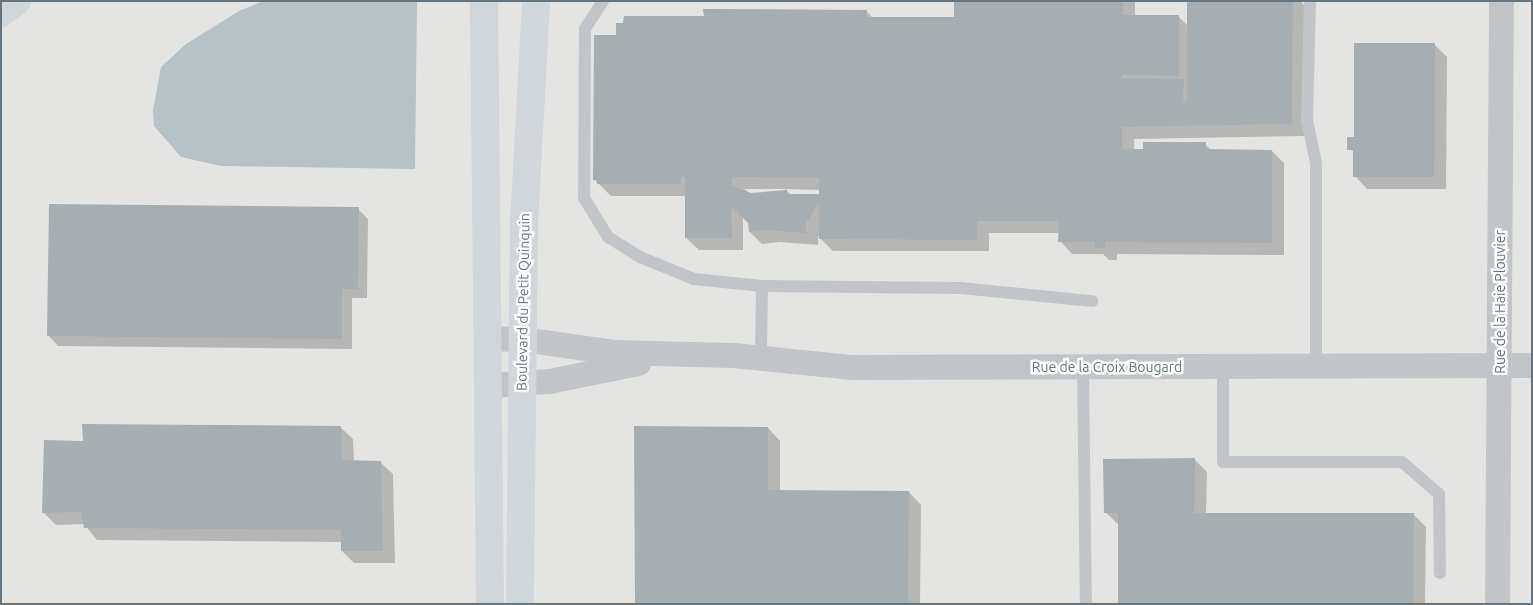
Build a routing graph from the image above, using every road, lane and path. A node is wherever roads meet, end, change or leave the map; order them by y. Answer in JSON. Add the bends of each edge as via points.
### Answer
{"nodes":[{"id":1,"x":484,"y":1,"type":"edge"},
{"id":2,"x":536,"y":1,"type":"edge"},
{"id":3,"x":603,"y":1,"type":"edge"},
{"id":4,"x":1310,"y":1,"type":"edge"},
{"id":5,"x":1501,"y":1,"type":"edge"},
{"id":6,"x":762,"y":286,"type":"junction"},
{"id":7,"x":1092,"y":301,"type":"dead end"},
{"id":8,"x":488,"y":338,"type":"junction"},
{"id":9,"x":522,"y":339,"type":"junction"},
{"id":10,"x":683,"y":354,"type":"junction"},
{"id":11,"x":761,"y":358,"type":"junction"},
{"id":12,"x":1500,"y":364,"type":"junction"},
{"id":13,"x":1532,"y":364,"type":"edge"},
{"id":14,"x":1223,"y":366,"type":"junction"},
{"id":15,"x":1316,"y":366,"type":"junction"},
{"id":16,"x":1083,"y":367,"type":"junction"},
{"id":17,"x":522,"y":384,"type":"junction"},
{"id":18,"x":489,"y":385,"type":"junction"},
{"id":19,"x":1440,"y":573,"type":"dead end"},
{"id":20,"x":490,"y":604,"type":"edge"},
{"id":21,"x":520,"y":604,"type":"edge"},
{"id":22,"x":1086,"y":604,"type":"edge"},
{"id":23,"x":1497,"y":604,"type":"edge"}],
"edges":[{"from":1,"to":8,"type":"main road"},
{"from":2,"to":9,"type":"main road","name":"Boulevard du Petit Quinquin"},
{"from":3,"to":6,"type":"lane","via":[[585,29],[584,198],[608,237],[640,258],[694,279]]},
{"from":4,"to":15,"type":"lane","via":[[1307,120],[1316,163]]},
{"from":5,"to":12,"type":"street","name":"Rue de la Haie Plouvier"},
{"from":6,"to":7,"type":"lane","via":[[961,288]]},
{"from":6,"to":11,"type":"lane"},
{"from":8,"to":9,"type":"street"},
{"from":8,"to":18,"type":"main road"},
{"from":9,"to":10,"type":"street","via":[[613,352]]},
{"from":9,"to":17,"type":"main road","name":"Boulevard du Petit Quinquin"},
{"from":10,"to":11,"type":"street","name":"Rue de la Croix Bougard"},
{"from":10,"to":17,"type":"street"},
{"from":11,"to":16,"type":"street","name":"Rue de la Croix Bougard","via":[[852,367]]},
{"from":12,"to":13,"type":"street","name":"Rue de la Croix Bougard"},
{"from":12,"to":15,"type":"street","name":"Rue de la Croix Bougard"},
{"from":12,"to":23,"type":"street","name":"Rue de la Haie Plouvier"},
{"from":14,"to":15,"type":"street","name":"Rue de la Croix Bougard"},
{"from":14,"to":16,"type":"street","name":"Rue de la Croix Bougard"},
{"from":14,"to":19,"type":"lane","via":[[1223,462],[1402,462],[1440,494]]},
{"from":16,"to":22,"type":"lane"},
{"from":17,"to":18,"type":"street"},
{"from":17,"to":21,"type":"main road","name":"Boulevard du Petit Quinquin"},
{"from":18,"to":20,"type":"main road"}]}
